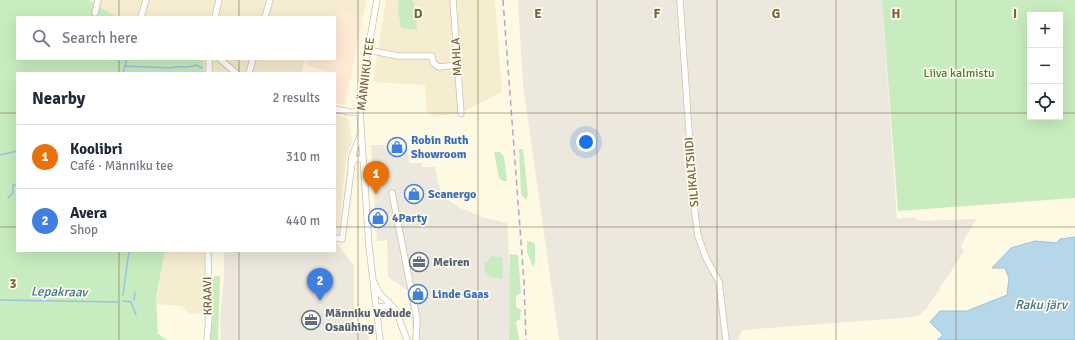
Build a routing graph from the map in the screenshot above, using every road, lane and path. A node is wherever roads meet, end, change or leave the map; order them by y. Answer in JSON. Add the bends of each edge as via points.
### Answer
{"nodes":[{"id":1,"x":98,"y":0,"type":"edge"},
{"id":2,"x":146,"y":0,"type":"edge"},
{"id":3,"x":219,"y":0,"type":"edge"},
{"id":4,"x":270,"y":0,"type":"edge"},
{"id":5,"x":377,"y":0,"type":"edge"},
{"id":6,"x":454,"y":0,"type":"edge"},
{"id":7,"x":680,"y":0,"type":"edge"},
{"id":8,"x":94,"y":13,"type":"dead end"},
{"id":9,"x":141,"y":16,"type":"edge"},
{"id":10,"x":214,"y":16,"type":"edge"},
{"id":11,"x":265,"y":16,"type":"edge"},
{"id":12,"x":368,"y":50,"type":"junction"},
{"id":13,"x":209,"y":60,"type":"edge"},
{"id":14,"x":221,"y":60,"type":"edge"},
{"id":15,"x":253,"y":60,"type":"edge"},
{"id":16,"x":458,"y":65,"type":"junction"},
{"id":17,"x":209,"y":72,"type":"edge"},
{"id":18,"x":235,"y":72,"type":"edge"},
{"id":19,"x":249,"y":72,"type":"edge"},
{"id":20,"x":336,"y":110,"type":"edge"},
{"id":21,"x":360,"y":112,"type":"junction"},
{"id":22,"x":461,"y":114,"type":"dead end"},
{"id":23,"x":361,"y":132,"type":"junction"},
{"id":24,"x":363,"y":158,"type":"junction"},
{"id":25,"x":364,"y":165,"type":"junction"},
{"id":26,"x":350,"y":170,"type":"junction"},
{"id":27,"x":392,"y":193,"type":"dead end"},
{"id":28,"x":336,"y":238,"type":"edge"},
{"id":29,"x":208,"y":252,"type":"edge"},
{"id":30,"x":373,"y":282,"type":"junction"},
{"id":31,"x":376,"y":307,"type":"junction"},
{"id":32,"x":396,"y":311,"type":"junction"},
{"id":33,"x":207,"y":340,"type":"edge"},
{"id":34,"x":380,"y":340,"type":"edge"},
{"id":35,"x":407,"y":340,"type":"edge"},
{"id":36,"x":416,"y":340,"type":"edge"},
{"id":37,"x":726,"y":340,"type":"edge"}],
"edges":[{"from":1,"to":8,"type":"street"},
{"from":2,"to":9,"type":"street"},
{"from":3,"to":10,"type":"street"},
{"from":4,"to":11,"type":"street"},
{"from":5,"to":12,"type":"street","name":"MÄNNIKU TEE"},
{"from":6,"to":16,"type":"street","name":"MAHLA"},
{"from":7,"to":37,"type":"street","name":"SILIKALTSIIDI","via":[[698,236],[719,282]]},
{"from":12,"to":16,"type":"street","via":[[398,56],[432,56],[433,63],[439,67]]},
{"from":12,"to":21,"type":"street","name":"MÄNNIKU TEE"},
{"from":13,"to":17,"type":"street"},
{"from":14,"to":18,"type":"street"},
{"from":15,"to":19,"type":"street"},
{"from":16,"to":22,"type":"street","name":"MAHLA"},
{"from":20,"to":21,"type":"street"},
{"from":21,"to":23,"type":"street","name":"MÄNNIKU TEE"},
{"from":23,"to":24,"type":"street","name":"MÄNNIKU TEE"},
{"from":23,"to":26,"type":"street","via":[[351,158]]},
{"from":24,"to":25,"type":"street","name":"MÄNNIKU TEE"},
{"from":24,"to":26,"type":"street","via":[[353,160]]},
{"from":25,"to":26,"type":"street"},
{"from":25,"to":30,"type":"street","name":"MÄNNIKU TEE"},
{"from":26,"to":28,"type":"street","via":[[342,239]]},
{"from":27,"to":36,"type":"street","via":[[417,319]]},
{"from":29,"to":33,"type":"street","name":"KRAAVI"},
{"from":30,"to":31,"type":"street","name":"MÄNNIKU TEE"},
{"from":30,"to":32,"type":"street"},
{"from":31,"to":32,"type":"street","via":[[389,306]]},
{"from":31,"to":34,"type":"street","name":"MÄNNIKU TEE"},
{"from":32,"to":35,"type":"street"}]}
